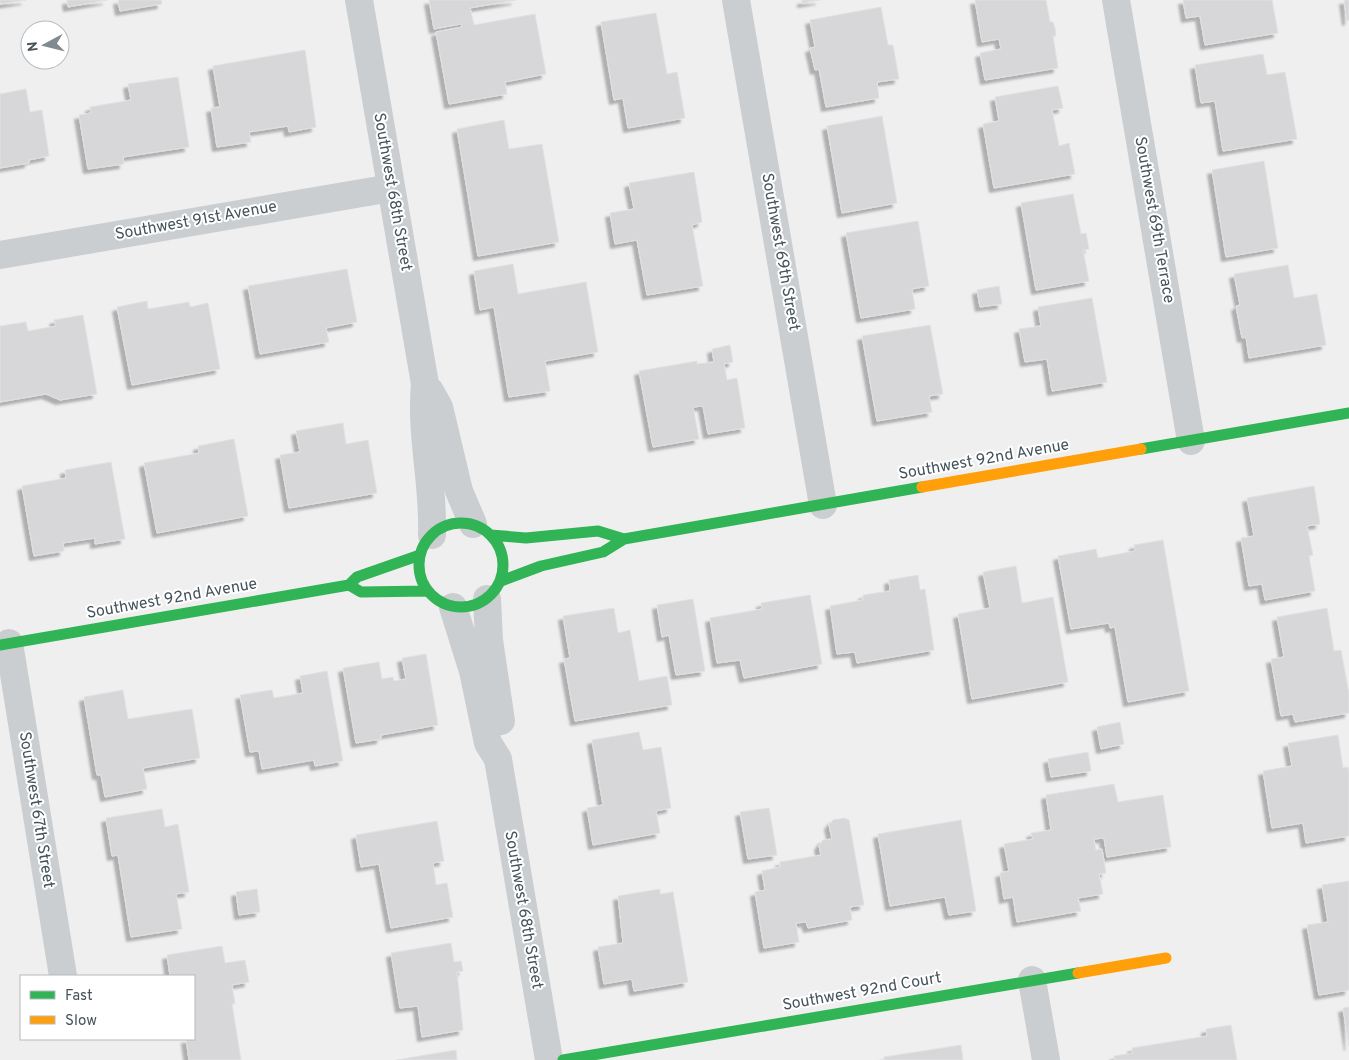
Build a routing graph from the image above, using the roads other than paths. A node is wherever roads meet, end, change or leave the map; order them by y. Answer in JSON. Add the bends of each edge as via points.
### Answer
{"nodes":[{"id":1,"x":359,"y":0,"type":"edge"},
{"id":2,"x":736,"y":0,"type":"edge"},
{"id":3,"x":1116,"y":0,"type":"edge"},
{"id":4,"x":392,"y":188,"type":"junction"},
{"id":5,"x":0,"y":255,"type":"edge"},
{"id":6,"x":425,"y":384,"type":"junction"},
{"id":7,"x":1349,"y":413,"type":"edge"},
{"id":8,"x":1191,"y":441,"type":"junction"},
{"id":9,"x":823,"y":505,"type":"junction"},
{"id":10,"x":482,"y":530,"type":"junction"},
{"id":11,"x":624,"y":539,"type":"junction"},
{"id":12,"x":426,"y":545,"type":"junction"},
{"id":13,"x":349,"y":586,"type":"junction"},
{"id":14,"x":494,"y":590,"type":"junction"},
{"id":15,"x":428,"y":591,"type":"junction"},
{"id":16,"x":453,"y":607,"type":"junction"},
{"id":17,"x":4,"y":644,"type":"edge"},
{"id":18,"x":498,"y":759,"type":"junction"},
{"id":19,"x":1166,"y":958,"type":"dead end"},
{"id":20,"x":63,"y":975,"type":"edge"},
{"id":21,"x":1032,"y":980,"type":"junction"},
{"id":22,"x":549,"y":1060,"type":"edge"},
{"id":23,"x":563,"y":1060,"type":"edge"},
{"id":24,"x":1046,"y":1060,"type":"edge"}],
"edges":[{"from":1,"to":4,"type":"street","name":"Southwest 68th Street"},
{"from":2,"to":9,"type":"street","name":"Southwest 69th Street"},
{"from":3,"to":8,"type":"street","name":"Southwest 69th Terrace"},
{"from":4,"to":5,"type":"street","name":"Southwest 91st Avenue"},
{"from":4,"to":6,"type":"street","name":"Southwest 68th Street"},
{"from":6,"to":10,"type":"street","name":"Southwest 68th Street","via":[[439,407],[459,491]]},
{"from":6,"to":12,"type":"street","name":"Southwest 68th Street","via":[[422,412],[431,480]]},
{"from":7,"to":8,"type":"street","name":"Southwest 92nd Avenue"},
{"from":8,"to":9,"type":"street","name":"Southwest 92nd Avenue"},
{"from":9,"to":11,"type":"street","name":"Southwest 92nd Avenue"},
{"from":10,"to":11,"type":"street","name":"Southwest 92nd Avenue","via":[[526,538],[598,531]]},
{"from":10,"to":12,"type":"street","via":[[456,523],[439,529]]},
{"from":10,"to":14,"type":"street","via":[[498,545],[503,557],[504,569]]},
{"from":11,"to":14,"type":"street","name":"Southwest 92nd Avenue","via":[[603,552],[542,566]]},
{"from":12,"to":13,"type":"street","name":"Southwest 92nd Avenue","via":[[357,577]]},
{"from":12,"to":15,"type":"street","via":[[419,567]]},
{"from":13,"to":15,"type":"street","name":"Southwest 92nd Avenue","via":[[361,592]]},
{"from":13,"to":17,"type":"street","name":"Southwest 92nd Avenue"},
{"from":14,"to":16,"type":"street","via":[[477,605]]},
{"from":14,"to":18,"type":"street","name":"Southwest 68th Street","via":[[489,640],[504,742]]},
{"from":15,"to":16,"type":"street"},
{"from":16,"to":18,"type":"street","name":"Southwest 68th Street","via":[[473,671],[488,743]]},
{"from":17,"to":20,"type":"street","name":"Southwest 67th Street"},
{"from":18,"to":22,"type":"street","name":"Southwest 68th Street"},
{"from":19,"to":21,"type":"street","name":"Southwest 92nd Court"},
{"from":21,"to":23,"type":"street","name":"Southwest 92nd Court"},
{"from":21,"to":24,"type":"street"}]}
